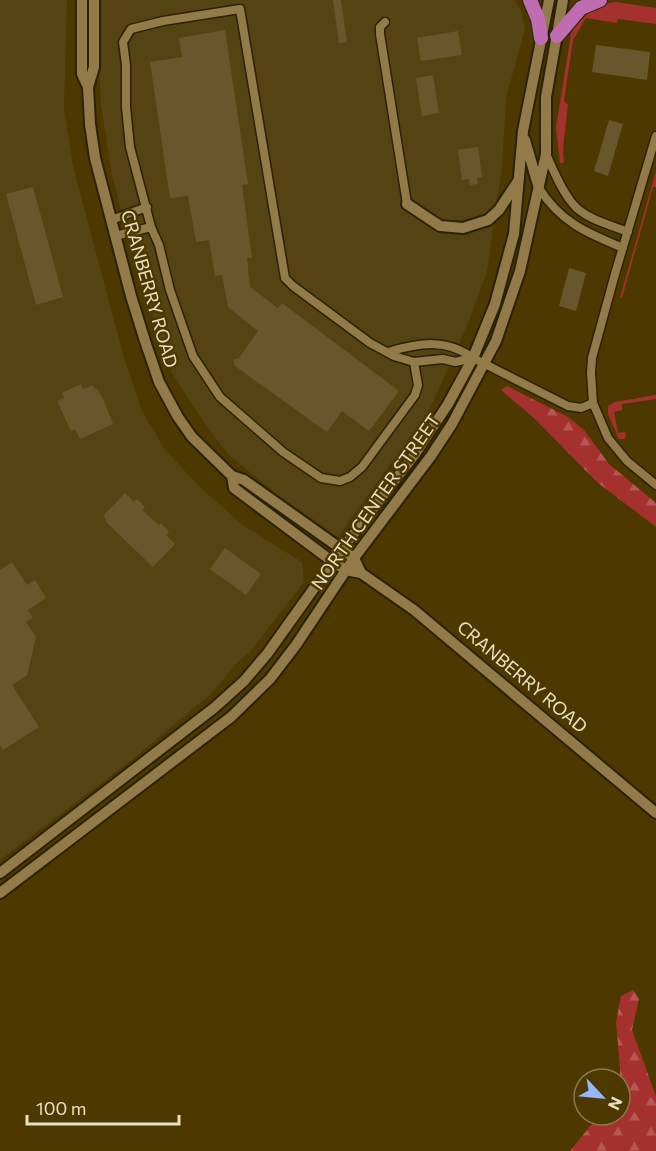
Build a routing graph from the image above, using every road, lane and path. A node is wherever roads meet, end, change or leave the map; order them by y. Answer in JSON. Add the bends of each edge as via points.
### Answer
{"nodes":[{"id":1,"x":82,"y":0,"type":"edge"},
{"id":2,"x":94,"y":0,"type":"edge"},
{"id":3,"x":530,"y":0,"type":"edge"},
{"id":4,"x":549,"y":0,"type":"edge"},
{"id":5,"x":563,"y":0,"type":"edge"},
{"id":6,"x":600,"y":0,"type":"edge"},
{"id":7,"x":385,"y":22,"type":"dead end"},
{"id":8,"x":557,"y":36,"type":"junction"},
{"id":9,"x":541,"y":39,"type":"junction"},
{"id":10,"x":88,"y":87,"type":"junction"},
{"id":11,"x":522,"y":131,"type":"junction"},
{"id":12,"x":656,"y":136,"type":"edge"},
{"id":13,"x":546,"y":154,"type":"junction"},
{"id":14,"x":519,"y":178,"type":"junction"},
{"id":15,"x":539,"y":188,"type":"junction"},
{"id":16,"x":407,"y":204,"type":"joint"},
{"id":17,"x":147,"y":207,"type":"junction"},
{"id":18,"x":111,"y":220,"type":"junction"},
{"id":19,"x":151,"y":227,"type":"junction"},
{"id":20,"x":628,"y":232,"type":"junction"},
{"id":21,"x":116,"y":236,"type":"junction"},
{"id":22,"x":623,"y":248,"type":"junction"},
{"id":23,"x":388,"y":352,"type":"junction"},
{"id":24,"x":473,"y":358,"type":"junction"},
{"id":25,"x":414,"y":362,"type":"junction"},
{"id":26,"x":485,"y":363,"type":"junction"},
{"id":27,"x":593,"y":404,"type":"junction"},
{"id":28,"x":232,"y":476,"type":"junction"},
{"id":29,"x":656,"y":485,"type":"edge"},
{"id":30,"x":342,"y":549,"type":"junction"},
{"id":31,"x":354,"y":558,"type":"junction"},
{"id":32,"x":333,"y":562,"type":"junction"},
{"id":33,"x":346,"y":570,"type":"junction"},
{"id":34,"x":361,"y":573,"type":"junction"},
{"id":35,"x":656,"y":813,"type":"edge"},
{"id":36,"x":0,"y":873,"type":"edge"},
{"id":37,"x":0,"y":893,"type":"edge"}],
"edges":[{"from":1,"to":10,"type":"street","name":"CRANBERRY ROAD","via":[[82,74]]},
{"from":2,"to":10,"type":"street","name":"CRANBERRY ROAD","via":[[94,67]]},
{"from":3,"to":9,"type":"highway"},
{"from":4,"to":9,"type":"street","name":"NORTH CENTER STREET"},
{"from":5,"to":8,"type":"street","name":"NORTH CENTER STREET"},
{"from":6,"to":8,"type":"highway","via":[[581,8]]},
{"from":7,"to":16,"type":"street","via":[[380,34]]},
{"from":8,"to":13,"type":"street","name":"NORTH CENTER STREET","via":[[546,97]]},
{"from":9,"to":11,"type":"street","name":"NORTH CENTER STREET"},
{"from":10,"to":18,"type":"street","name":"CRANBERRY ROAD","via":[[95,158]]},
{"from":11,"to":14,"type":"street","name":"NORTH CENTER STREET"},
{"from":11,"to":15,"type":"street"},
{"from":12,"to":20,"type":"street"},
{"from":13,"to":15,"type":"street","name":"NORTH CENTER STREET"},
{"from":13,"to":20,"type":"street","via":[[574,206]]},
{"from":14,"to":16,"type":"street","via":[[488,220],[463,228],[440,226]]},
{"from":14,"to":24,"type":"street","name":"NORTH CENTER STREET","via":[[506,270]]},
{"from":15,"to":22,"type":"street","via":[[549,204],[574,226]]},
{"from":15,"to":26,"type":"street","name":"NORTH CENTER STREET","via":[[514,288]]},
{"from":17,"to":18,"type":"street"},
{"from":17,"to":19,"type":"street"},
{"from":17,"to":23,"type":"street","via":[[130,147],[123,42],[131,29],[142,25],[240,9],[285,278]]},
{"from":18,"to":21,"type":"street","name":"CRANBERRY ROAD"},
{"from":19,"to":21,"type":"street"},
{"from":19,"to":25,"type":"street","via":[[184,333],[202,372],[220,397],[245,420],[321,478],[345,480],[362,467],[418,390]]},
{"from":20,"to":22,"type":"street"},
{"from":21,"to":28,"type":"street","name":"CRANBERRY ROAD","via":[[132,302],[167,400],[192,437]]},
{"from":22,"to":27,"type":"street","via":[[592,358]]},
{"from":23,"to":24,"type":"street","via":[[438,345],[461,349]]},
{"from":23,"to":25,"type":"street"},
{"from":24,"to":25,"type":"street"},
{"from":24,"to":26,"type":"street"},
{"from":24,"to":30,"type":"street","name":"NORTH CENTER STREET","via":[[415,454]]},
{"from":26,"to":27,"type":"street","via":[[574,408]]},
{"from":26,"to":31,"type":"street","name":"NORTH CENTER STREET","via":[[431,456]]},
{"from":27,"to":29,"type":"street","via":[[615,448]]},
{"from":28,"to":30,"type":"street","name":"CRANBERRY ROAD","via":[[244,480]]},
{"from":28,"to":32,"type":"street","name":"CRANBERRY ROAD","via":[[234,489]]},
{"from":30,"to":31,"type":"street","name":"CRANBERRY ROAD"},
{"from":30,"to":32,"type":"street","name":"NORTH CENTER STREET"},
{"from":31,"to":33,"type":"street","name":"NORTH CENTER STREET"},
{"from":31,"to":34,"type":"street","name":"CRANBERRY ROAD"},
{"from":32,"to":33,"type":"street","name":"CRANBERRY ROAD"},
{"from":32,"to":36,"type":"street","name":"NORTH CENTER STREET","via":[[244,681]]},
{"from":33,"to":34,"type":"street","name":"CRANBERRY ROAD"},
{"from":33,"to":37,"type":"street","name":"NORTH CENTER STREET","via":[[270,679],[231,717]]},
{"from":34,"to":35,"type":"street","name":"CRANBERRY ROAD","via":[[475,659]]}]}
